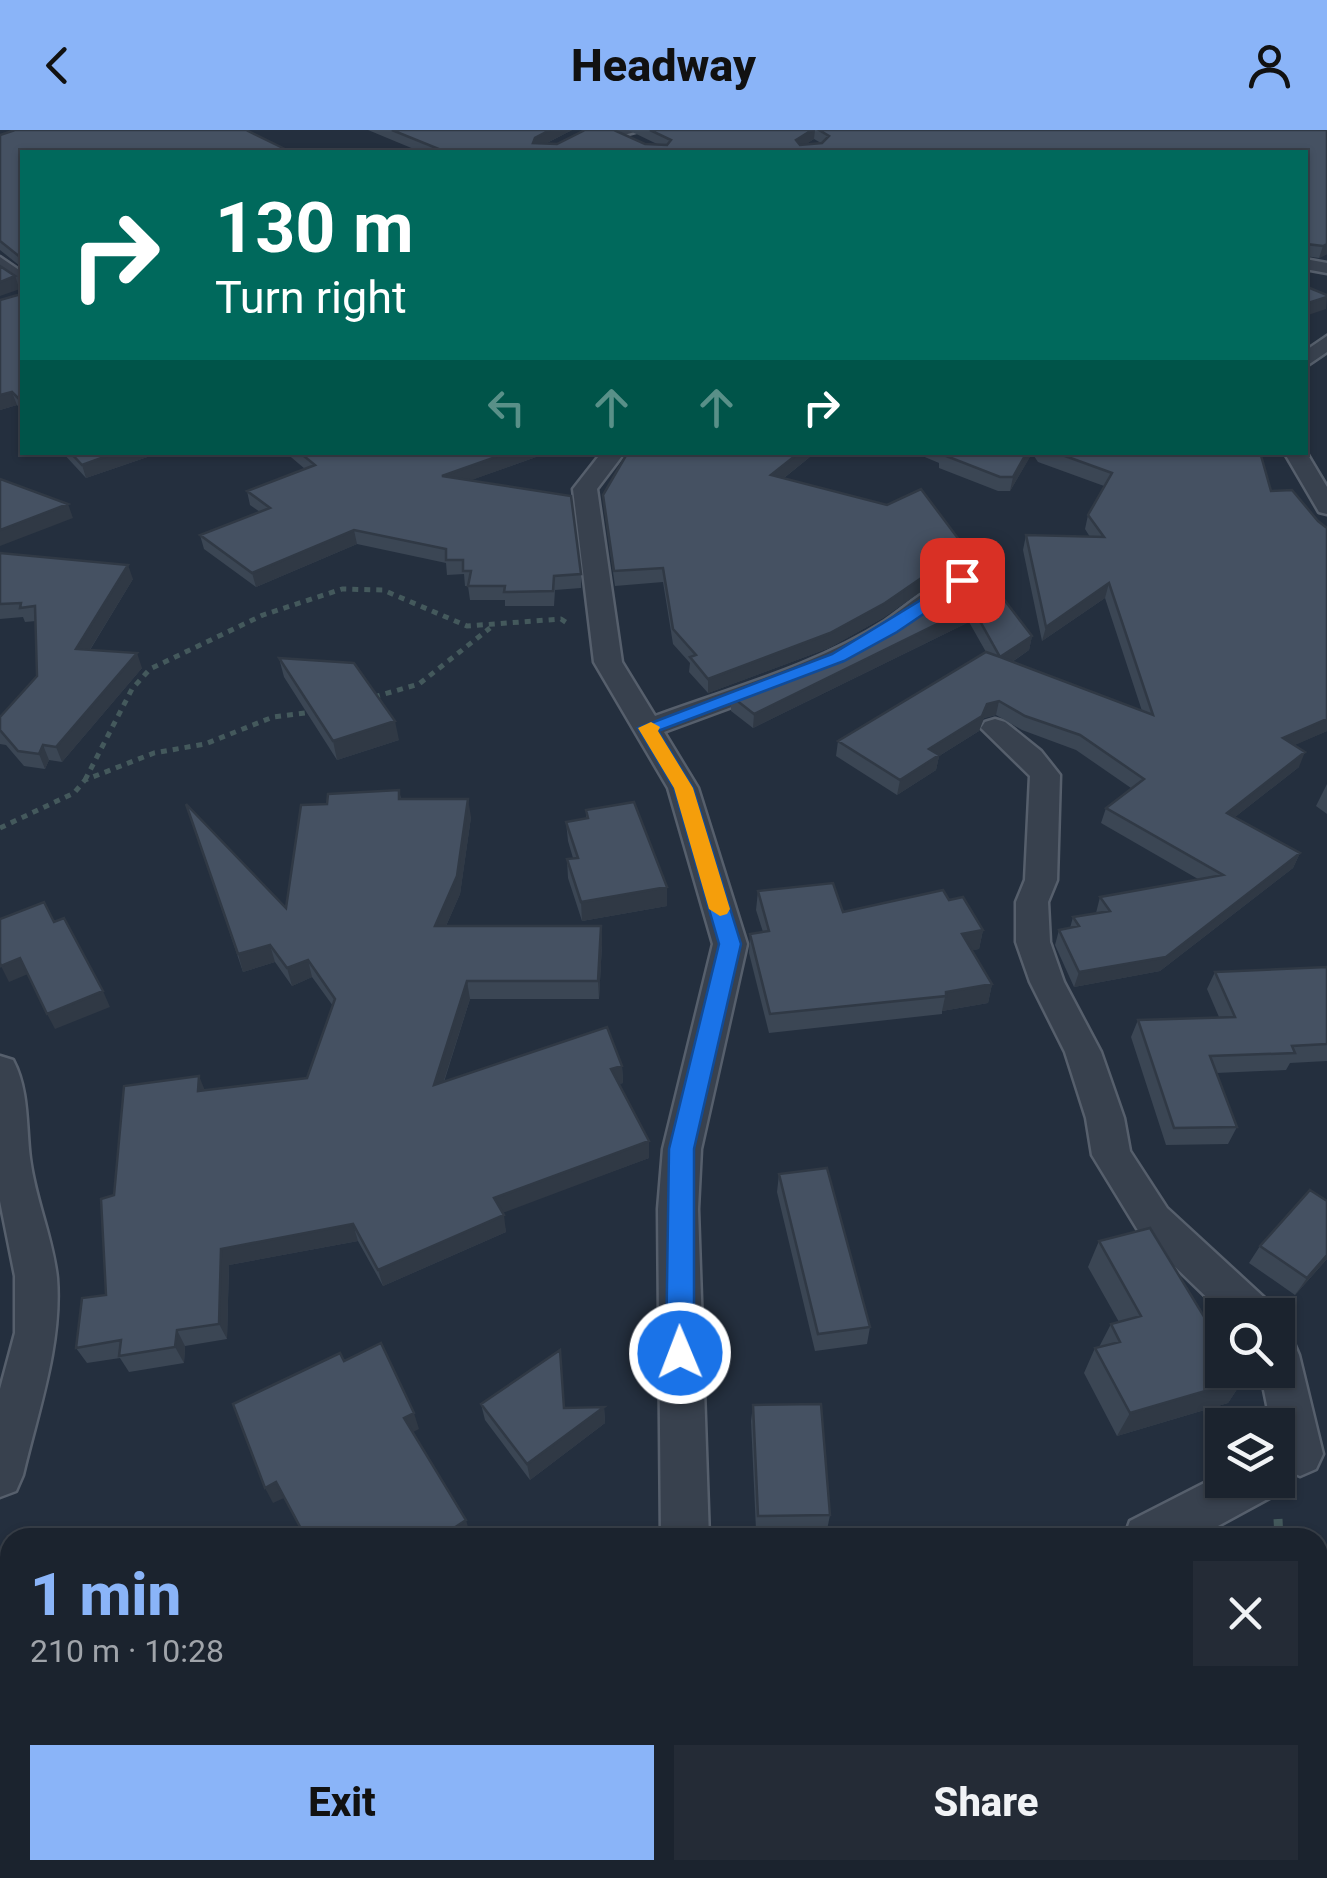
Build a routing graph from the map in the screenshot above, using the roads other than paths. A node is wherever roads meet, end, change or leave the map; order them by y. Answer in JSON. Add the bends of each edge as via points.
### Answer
{"nodes":[{"id":1,"x":620,"y":132,"type":"edge"},
{"id":2,"x":645,"y":147,"type":"edge"},
{"id":3,"x":0,"y":262,"type":"edge"},
{"id":4,"x":20,"y":278,"type":"edge"},
{"id":5,"x":1327,"y":342,"type":"edge"},
{"id":6,"x":1308,"y":358,"type":"edge"},
{"id":7,"x":612,"y":455,"type":"edge"},
{"id":8,"x":1298,"y":455,"type":"edge"},
{"id":9,"x":1327,"y":507,"type":"edge"},
{"id":10,"x":962,"y":580,"type":"edge"},
{"id":11,"x":647,"y":728,"type":"junction"},
{"id":12,"x":995,"y":728,"type":"dead end"},
{"id":13,"x":0,"y":1070,"type":"edge"},
{"id":14,"x":1236,"y":1298,"type":"edge"},
{"id":15,"x":1286,"y":1388,"type":"edge"},
{"id":16,"x":1302,"y":1453,"type":"edge"},
{"id":17,"x":0,"y":1476,"type":"edge"},
{"id":18,"x":1224,"y":1498,"type":"edge"},
{"id":19,"x":685,"y":1528,"type":"edge"},
{"id":20,"x":1166,"y":1528,"type":"edge"}],
"edges":[{"from":1,"to":2,"type":"street"},
{"from":3,"to":4,"type":"street"},
{"from":5,"to":6,"type":"street"},
{"from":7,"to":11,"type":"street","via":[[586,489],[608,662]]},
{"from":8,"to":9,"type":"street"},
{"from":10,"to":11,"type":"street","via":[[838,658]]},
{"from":11,"to":19,"type":"street","via":[[684,788],[730,944],[682,1149]]},
{"from":12,"to":14,"type":"street","via":[[1046,775],[1034,942],[1046,982],[1083,1052],[1111,1156],[1153,1220]]},
{"from":13,"to":17,"type":"street","via":[[10,1160],[36,1276],[36,1333]]},
{"from":15,"to":16,"type":"street"},
{"from":18,"to":20,"type":"street"}]}
